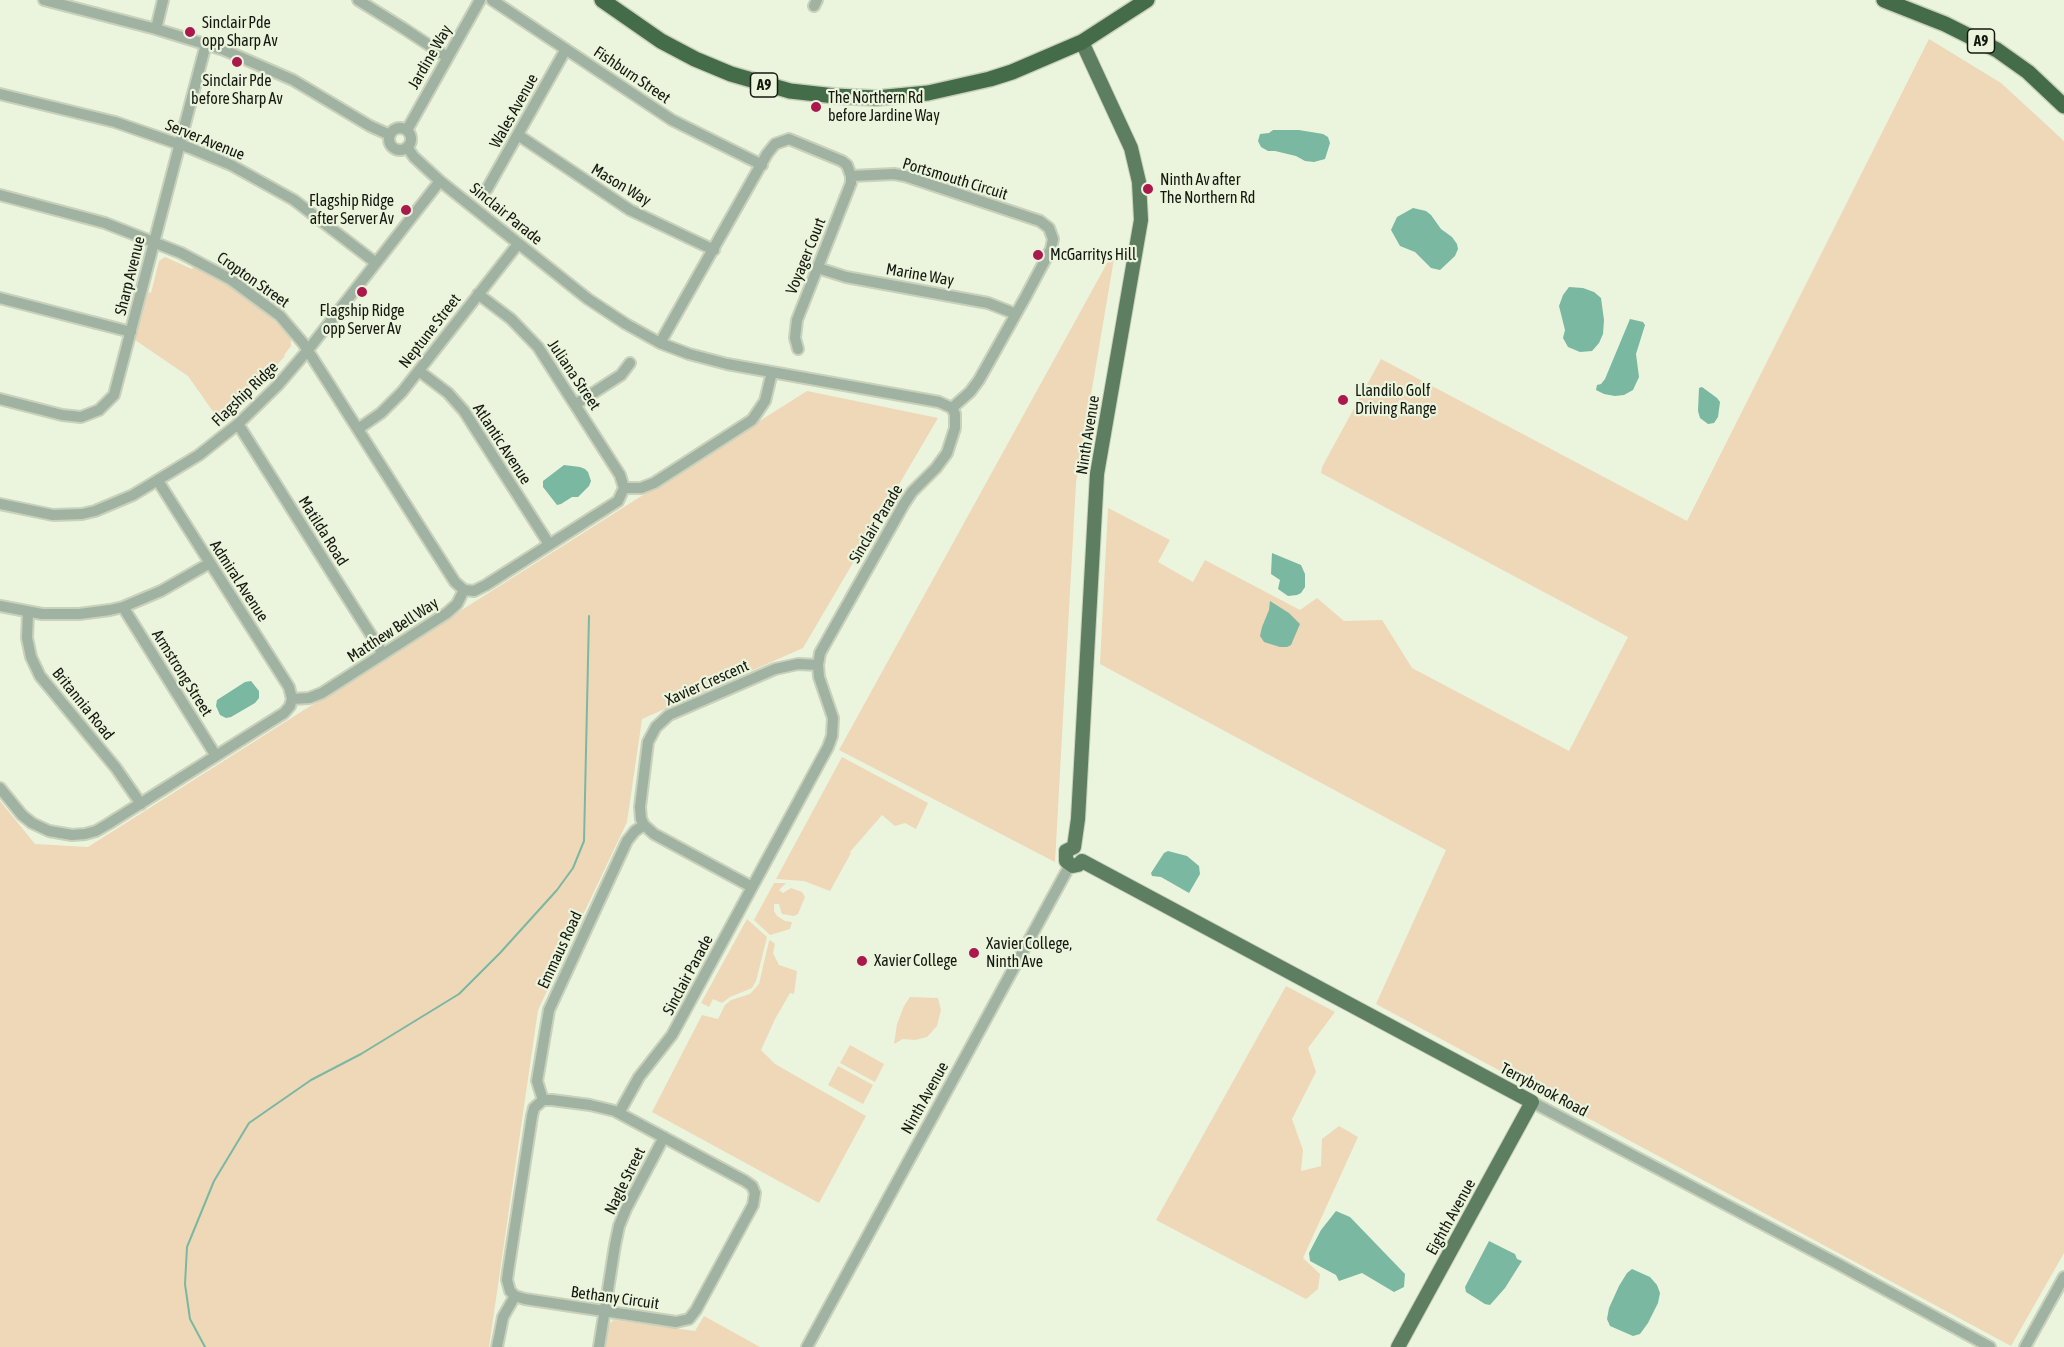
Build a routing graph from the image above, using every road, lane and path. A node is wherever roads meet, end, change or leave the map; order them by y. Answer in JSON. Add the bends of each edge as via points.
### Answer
{"nodes":[{"id":1,"x":44,"y":0,"type":"edge"},
{"id":2,"x":163,"y":0,"type":"edge"},
{"id":3,"x":480,"y":0,"type":"edge"},
{"id":4,"x":492,"y":0,"type":"edge"},
{"id":5,"x":602,"y":0,"type":"edge"},
{"id":6,"x":1147,"y":0,"type":"edge"},
{"id":7,"x":1884,"y":0,"type":"edge"},
{"id":8,"x":361,"y":1,"type":"edge"},
{"id":9,"x":156,"y":29,"type":"junction"},
{"id":10,"x":1082,"y":42,"type":"junction"},
{"id":11,"x":206,"y":44,"type":"junction"},
{"id":12,"x":566,"y":49,"type":"junction"},
{"id":13,"x":447,"y":57,"type":"junction"},
{"id":14,"x":0,"y":94,"type":"edge"},
{"id":15,"x":2064,"y":106,"type":"edge"},
{"id":16,"x":407,"y":130,"type":"junction"},
{"id":17,"x":390,"y":135,"type":"junction"},
{"id":18,"x":518,"y":135,"type":"junction"},
{"id":19,"x":179,"y":144,"type":"junction"},
{"id":20,"x":407,"y":147,"type":"junction"},
{"id":21,"x":762,"y":165,"type":"junction"},
{"id":22,"x":852,"y":176,"type":"junction"},
{"id":23,"x":440,"y":181,"type":"junction"},
{"id":24,"x":487,"y":189,"type":"dead end"},
{"id":25,"x":0,"y":195,"type":"edge"},
{"id":26,"x":154,"y":242,"type":"junction"},
{"id":27,"x":518,"y":244,"type":"junction"},
{"id":28,"x":714,"y":250,"type":"junction"},
{"id":29,"x":376,"y":263,"type":"junction"},
{"id":30,"x":818,"y":268,"type":"junction"},
{"id":31,"x":478,"y":294,"type":"junction"},
{"id":32,"x":0,"y":298,"type":"edge"},
{"id":33,"x":1016,"y":314,"type":"junction"},
{"id":34,"x":131,"y":332,"type":"junction"},
{"id":35,"x":660,"y":343,"type":"junction"},
{"id":36,"x":798,"y":349,"type":"dead end"},
{"id":37,"x":308,"y":350,"type":"junction"},
{"id":38,"x":630,"y":363,"type":"dead end"},
{"id":39,"x":419,"y":371,"type":"junction"},
{"id":40,"x":772,"y":372,"type":"junction"},
{"id":41,"x":0,"y":399,"type":"edge"},
{"id":42,"x":576,"y":404,"type":"junction"},
{"id":43,"x":952,"y":408,"type":"junction"},
{"id":44,"x":237,"y":424,"type":"junction"},
{"id":45,"x":358,"y":429,"type":"junction"},
{"id":46,"x":158,"y":481,"type":"junction"},
{"id":47,"x":624,"y":488,"type":"junction"},
{"id":48,"x":0,"y":504,"type":"edge"},
{"id":49,"x":549,"y":544,"type":"junction"},
{"id":50,"x":210,"y":563,"type":"junction"},
{"id":51,"x":464,"y":590,"type":"junction"},
{"id":52,"x":0,"y":606,"type":"edge"},
{"id":53,"x":123,"y":607,"type":"junction"},
{"id":54,"x":28,"y":613,"type":"junction"},
{"id":55,"x":383,"y":654,"type":"junction"},
{"id":56,"x":818,"y":665,"type":"junction"},
{"id":57,"x":292,"y":699,"type":"junction"},
{"id":58,"x":216,"y":756,"type":"junction"},
{"id":59,"x":0,"y":788,"type":"edge"},
{"id":60,"x":141,"y":804,"type":"junction"},
{"id":61,"x":644,"y":825,"type":"junction"},
{"id":62,"x":1076,"y":863,"type":"junction"},
{"id":63,"x":752,"y":887,"type":"junction"},
{"id":64,"x":543,"y":1100,"type":"junction"},
{"id":65,"x":1532,"y":1102,"type":"junction"},
{"id":66,"x":619,"y":1113,"type":"junction"},
{"id":67,"x":664,"y":1137,"type":"junction"},
{"id":68,"x":2064,"y":1277,"type":"edge"},
{"id":69,"x":515,"y":1296,"type":"junction"},
{"id":70,"x":605,"y":1311,"type":"junction"},
{"id":71,"x":497,"y":1347,"type":"edge"},
{"id":72,"x":599,"y":1347,"type":"edge"},
{"id":73,"x":807,"y":1347,"type":"edge"},
{"id":74,"x":1398,"y":1347,"type":"edge"},
{"id":75,"x":1990,"y":1347,"type":"edge"},
{"id":76,"x":2025,"y":1347,"type":"edge"}],
"edges":[{"from":1,"to":9,"type":"street"},
{"from":2,"to":9,"type":"street"},
{"from":3,"to":13,"type":"street","name":"Jardine Way"},
{"from":4,"to":12,"type":"street","name":"Fishburn Street"},
{"from":5,"to":10,"type":"highway","number":"A9","via":[[661,41],[711,67],[770,86],[835,96],[876,98],[928,93],[1012,72]]},
{"from":6,"to":10,"type":"highway","number":"A9"},
{"from":7,"to":15,"type":"highway","number":"A9","via":[[1997,50],[2028,72]]},
{"from":8,"to":13,"type":"street"},
{"from":9,"to":11,"type":"street"},
{"from":10,"to":62,"type":"main road","name":"Ninth Avenue","via":[[1131,148],[1139,182],[1141,220],[1098,474],[1078,819],[1074,847],[1065,854],[1066,861]]},
{"from":11,"to":17,"type":"street","via":[[271,69]]},
{"from":11,"to":19,"type":"street","name":"Sharp Avenue"},
{"from":12,"to":18,"type":"street","name":"Wales Avenue"},
{"from":12,"to":21,"type":"street","name":"Fishburn Street","via":[[672,120]]},
{"from":13,"to":16,"type":"street","name":"Jardine Way"},
{"from":14,"to":19,"type":"street","name":"Server Avenue","via":[[115,123]]},
{"from":16,"to":17,"type":"street","via":[[398,128]]},
{"from":16,"to":20,"type":"street","via":[[411,139]]},
{"from":17,"to":20,"type":"street","via":[[394,148]]},
{"from":18,"to":24,"type":"street","name":"Wales Avenue"},
{"from":18,"to":28,"type":"street","name":"Mason Way","via":[[630,210]]},
{"from":19,"to":26,"type":"street","name":"Sharp Avenue"},
{"from":19,"to":29,"type":"street","name":"Server Avenue","via":[[274,188],[309,210]]},
{"from":20,"to":23,"type":"street","name":"Sinclair Parade"},
{"from":21,"to":22,"type":"street","via":[[775,144],[789,139],[842,161]]},
{"from":21,"to":28,"type":"street"},
{"from":22,"to":30,"type":"street","name":"Voyager Court"},
{"from":22,"to":33,"type":"street","name":"Portsmouth Circuit","via":[[905,176],[1047,226],[1052,235],[1051,249]]},
{"from":23,"to":27,"type":"street","name":"Sinclair Parade"},
{"from":23,"to":29,"type":"street","name":"Flagship Ridge"},
{"from":25,"to":26,"type":"street","name":"Cropton Street","via":[[92,219]]},
{"from":26,"to":34,"type":"street","name":"Sharp Avenue"},
{"from":26,"to":37,"type":"street","name":"Cropton Street","via":[[242,287],[286,322]]},
{"from":27,"to":31,"type":"street","name":"Neptune Street"},
{"from":27,"to":35,"type":"street","name":"Sinclair Parade","via":[[602,309]]},
{"from":28,"to":35,"type":"street"},
{"from":29,"to":37,"type":"street","name":"Flagship Ridge"},
{"from":30,"to":33,"type":"street","name":"Marine Way","via":[[846,277],[988,303]]},
{"from":30,"to":36,"type":"street","name":"Voyager Court","via":[[797,320]]},
{"from":31,"to":39,"type":"street","name":"Neptune Street"},
{"from":31,"to":42,"type":"street","name":"Juliana Street","via":[[511,319],[538,347]]},
{"from":32,"to":34,"type":"street"},
{"from":33,"to":43,"type":"street","name":"Portsmouth Circuit","via":[[975,386]]},
{"from":34,"to":41,"type":"street","name":"Sharp Avenue","via":[[118,385],[99,410],[81,417],[71,416]]},
{"from":35,"to":40,"type":"street","name":"Sinclair Parade","via":[[706,359]]},
{"from":37,"to":44,"type":"street","name":"Flagship Ridge"},
{"from":37,"to":45,"type":"street","name":"Cropton Street"},
{"from":38,"to":42,"type":"street","via":[[621,375]]},
{"from":39,"to":45,"type":"street","name":"Neptune Street","via":[[391,404]]},
{"from":39,"to":49,"type":"street","name":"Atlantic Avenue","via":[[464,411]]},
{"from":40,"to":43,"type":"street","name":"Sinclair Parade","via":[[939,402]]},
{"from":40,"to":47,"type":"street","via":[[765,400],[752,420],[654,483]]},
{"from":42,"to":47,"type":"street","name":"Juliana Street"},
{"from":43,"to":56,"type":"street","name":"Sinclair Parade","via":[[956,419],[947,453],[904,504],[824,644]]},
{"from":44,"to":46,"type":"street","name":"Flagship Ridge"},
{"from":44,"to":55,"type":"street","name":"Matilda Road"},
{"from":45,"to":51,"type":"street","name":"Cropton Street","via":[[455,582]]},
{"from":46,"to":48,"type":"street","name":"Flagship Ridge","via":[[110,506],[82,514],[53,515]]},
{"from":46,"to":50,"type":"street","name":"Admiral Avenue"},
{"from":47,"to":49,"type":"street","via":[[618,501]]},
{"from":49,"to":51,"type":"street","via":[[480,588]]},
{"from":50,"to":53,"type":"street","via":[[162,591]]},
{"from":50,"to":57,"type":"street","name":"Admiral Avenue","via":[[289,687]]},
{"from":51,"to":55,"type":"street","name":"Matthew Bell Way","via":[[447,613]]},
{"from":52,"to":54,"type":"street"},
{"from":53,"to":54,"type":"street","via":[[79,614]]},
{"from":53,"to":58,"type":"street","name":"Armstrong Street"},
{"from":54,"to":60,"type":"street","name":"Britannia Road","via":[[27,638],[40,676]]},
{"from":55,"to":57,"type":"street","name":"Matthew Bell Way","via":[[315,696]]},
{"from":56,"to":61,"type":"street","name":"Xavier Crescent","via":[[775,669],[662,721],[651,735],[646,751],[640,807]]},
{"from":56,"to":63,"type":"street","name":"Sinclair Parade","via":[[833,718],[832,736]]},
{"from":57,"to":58,"type":"street","via":[[284,713]]},
{"from":58,"to":60,"type":"street"},
{"from":59,"to":60,"type":"street","via":[[32,823],[58,834],[96,831]]},
{"from":61,"to":63,"type":"street"},
{"from":61,"to":64,"type":"street","name":"Emmaus Road","via":[[627,840],[549,1010],[537,1081]]},
{"from":62,"to":65,"type":"main road","name":"Terrybrook Road"},
{"from":62,"to":73,"type":"street","name":"Ninth Avenue"},
{"from":63,"to":66,"type":"street","name":"Sinclair Parade","via":[[672,1035],[639,1077]]},
{"from":64,"to":66,"type":"street","name":"Bethany Circuit"},
{"from":64,"to":69,"type":"street","via":[[532,1112],[508,1272],[509,1288]]},
{"from":65,"to":74,"type":"main road","name":"Eighth Avenue"},
{"from":65,"to":75,"type":"street","name":"Terrybrook Road"},
{"from":66,"to":67,"type":"street","name":"Bethany Circuit"},
{"from":67,"to":70,"type":"street","name":"Nagle Street","via":[[622,1218]]},
{"from":67,"to":70,"type":"street","name":"Bethany Circuit","via":[[749,1184],[755,1193],[753,1205],[689,1319],[676,1322]]},
{"from":68,"to":76,"type":"street"},
{"from":69,"to":70,"type":"street","name":"Bethany Circuit"},
{"from":69,"to":71,"type":"street","via":[[503,1317]]},
{"from":70,"to":72,"type":"street","name":"Nagle Street"}]}
